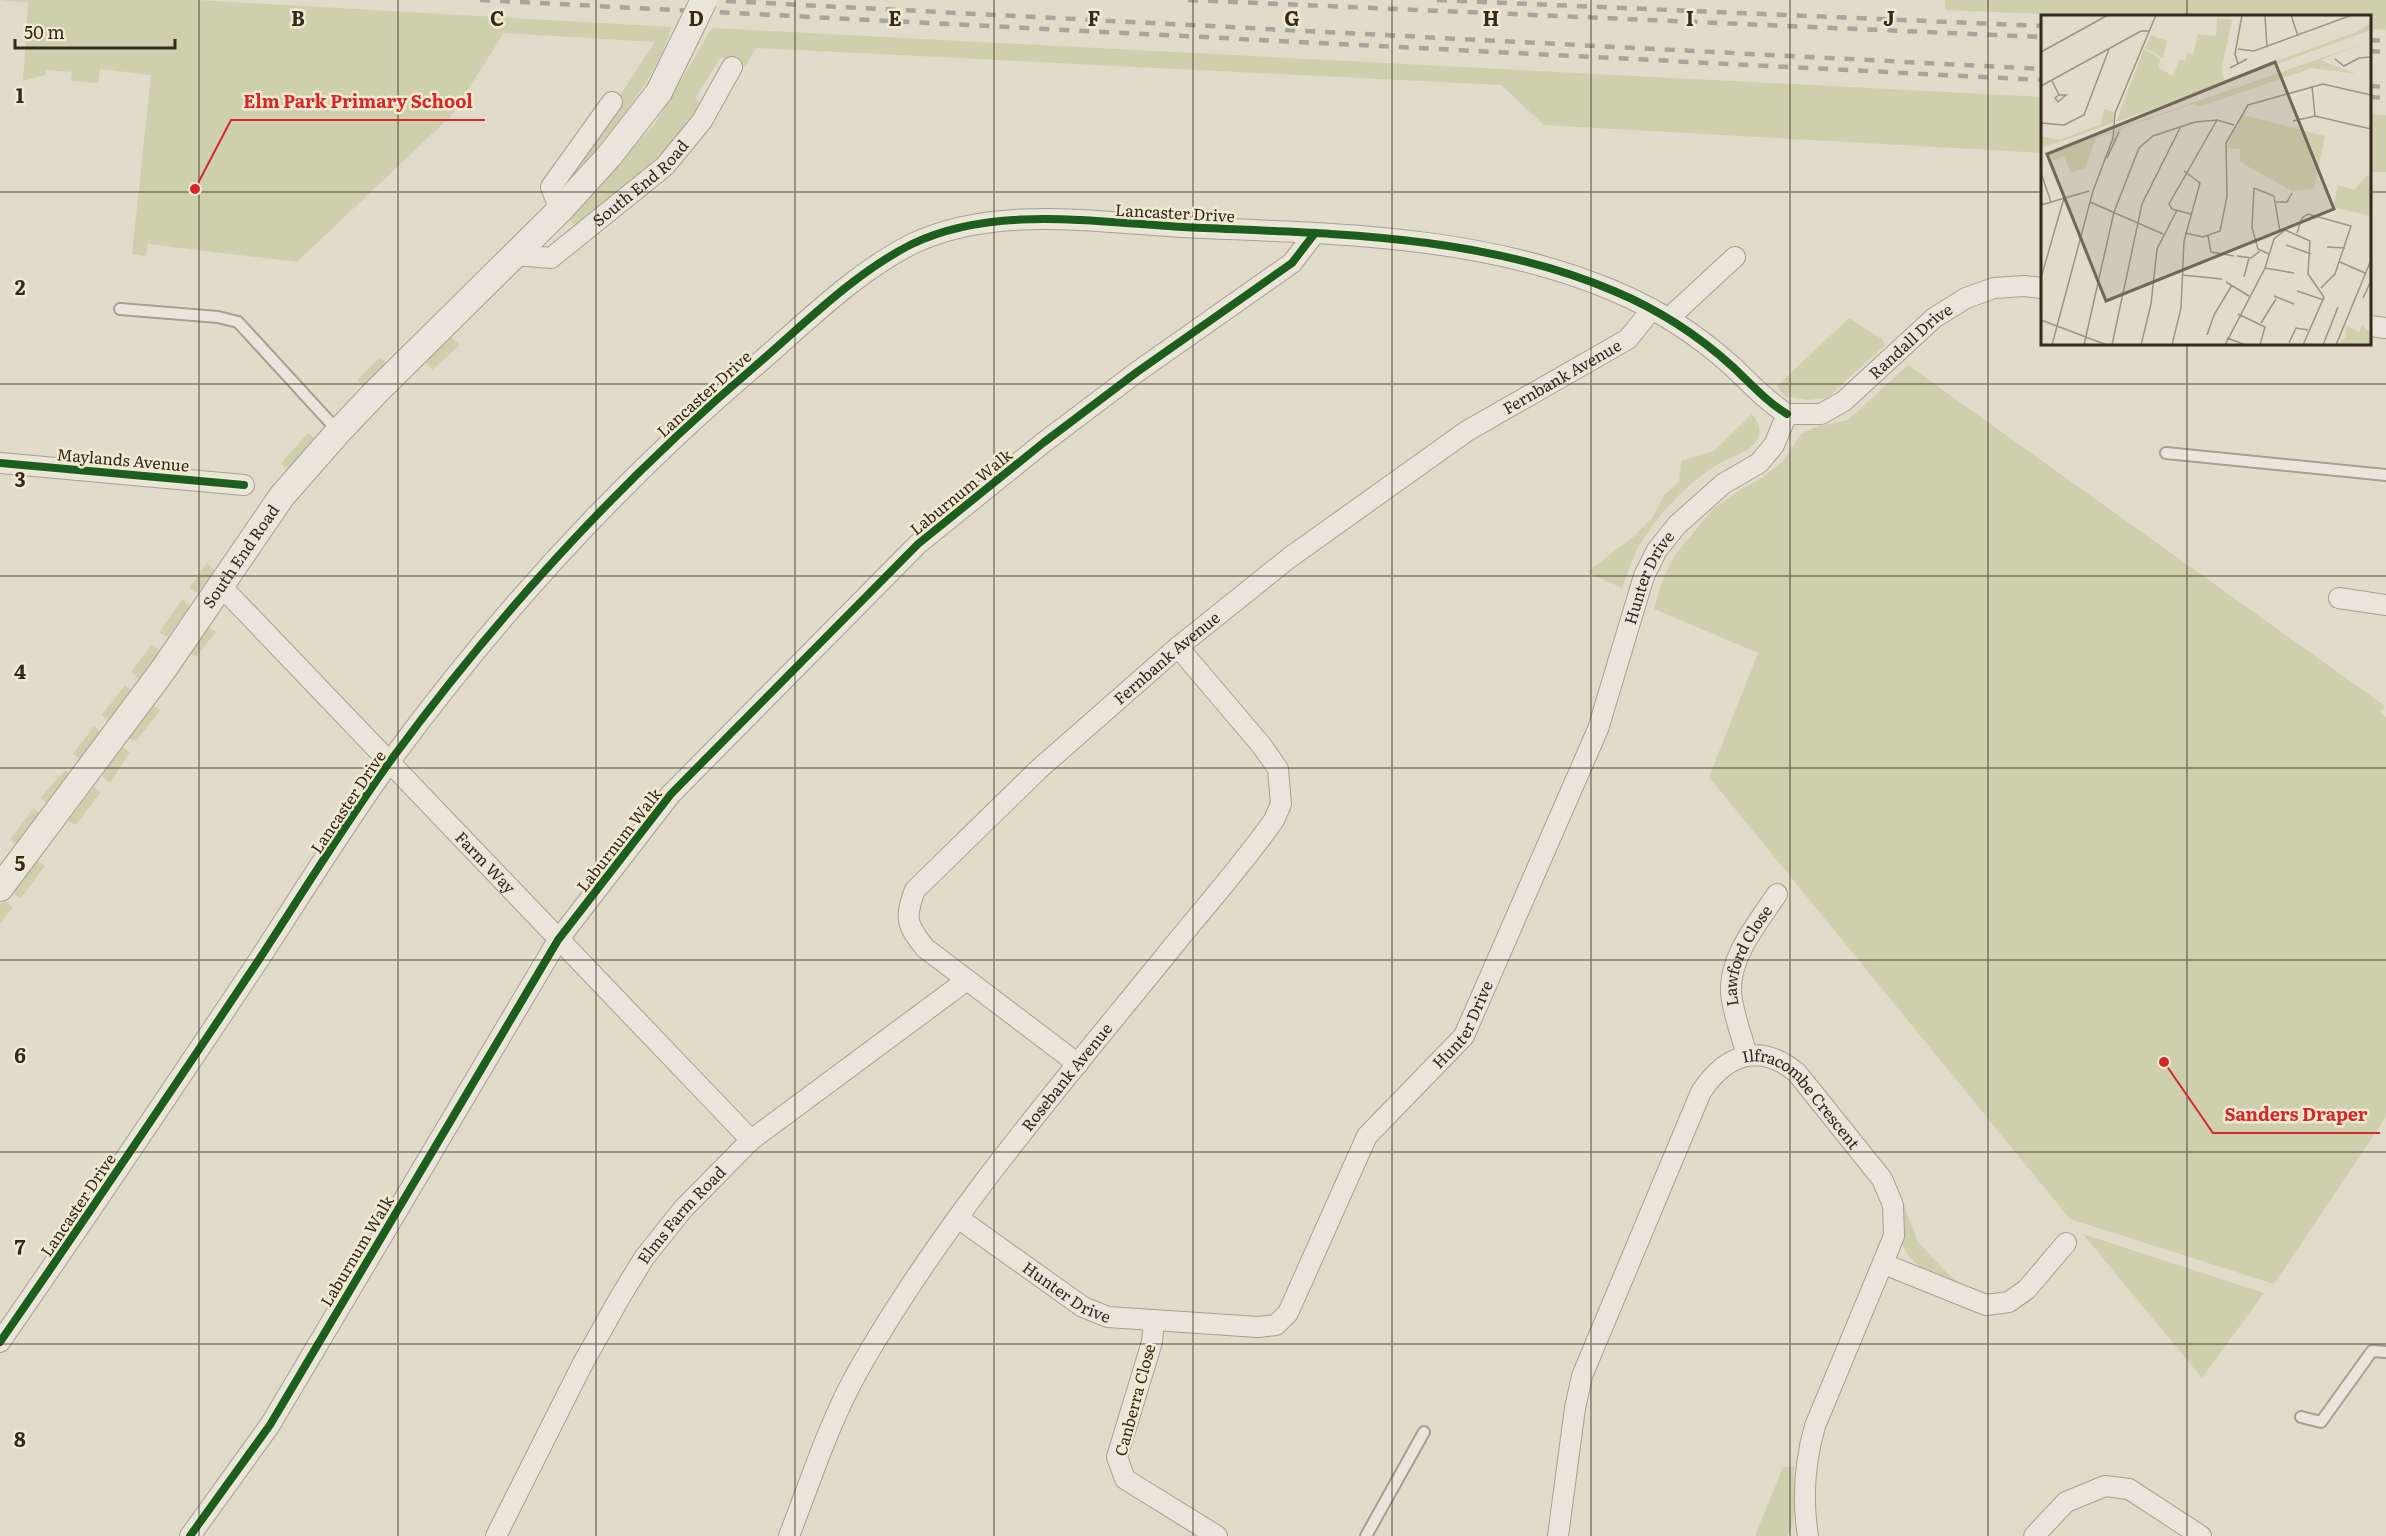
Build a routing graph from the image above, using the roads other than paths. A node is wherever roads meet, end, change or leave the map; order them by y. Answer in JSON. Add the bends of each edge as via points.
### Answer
{"nodes":[{"id":1,"x":704,"y":0,"type":"edge"},
{"id":2,"x":732,"y":67,"type":"dead end"},
{"id":3,"x":612,"y":102,"type":"dead end"},
{"id":4,"x":560,"y":210,"type":"junction"},
{"id":5,"x":1315,"y":233,"type":"junction"},
{"id":6,"x":516,"y":255,"type":"junction"},
{"id":7,"x":1735,"y":257,"type":"dead end"},
{"id":8,"x":2041,"y":288,"type":"edge"},
{"id":9,"x":120,"y":309,"type":"dead end"},
{"id":10,"x":1660,"y":314,"type":"junction"},
{"id":11,"x":2371,"y":326,"type":"edge"},
{"id":12,"x":2386,"y":328,"type":"edge"},
{"id":13,"x":1787,"y":414,"type":"junction"},
{"id":14,"x":339,"y":431,"type":"junction"},
{"id":15,"x":2166,"y":453,"type":"dead end"},
{"id":16,"x":0,"y":463,"type":"edge"},
{"id":17,"x":2386,"y":475,"type":"edge"},
{"id":18,"x":244,"y":485,"type":"dead end"},
{"id":19,"x":220,"y":585,"type":"junction"},
{"id":20,"x":2339,"y":598,"type":"dead end"},
{"id":21,"x":2386,"y":605,"type":"edge"},
{"id":22,"x":1178,"y":647,"type":"junction"},
{"id":23,"x":390,"y":762,"type":"junction"},
{"id":24,"x":0,"y":888,"type":"edge"},
{"id":25,"x":1777,"y":894,"type":"dead end"},
{"id":26,"x":558,"y":940,"type":"junction"},
{"id":27,"x":967,"y":980,"type":"junction"},
{"id":28,"x":1747,"y":1056,"type":"junction"},
{"id":29,"x":1078,"y":1064,"type":"junction"},
{"id":30,"x":751,"y":1140,"type":"junction"},
{"id":31,"x":958,"y":1218,"type":"junction"},
{"id":32,"x":2066,"y":1243,"type":"dead end"},
{"id":33,"x":1884,"y":1264,"type":"junction"},
{"id":34,"x":1154,"y":1320,"type":"junction"},
{"id":35,"x":0,"y":1342,"type":"edge"},
{"id":36,"x":2386,"y":1352,"type":"edge"},
{"id":37,"x":2301,"y":1417,"type":"dead end"},
{"id":38,"x":1424,"y":1431,"type":"dead end"},
{"id":39,"x":190,"y":1536,"type":"edge"},
{"id":40,"x":496,"y":1536,"type":"edge"},
{"id":41,"x":789,"y":1536,"type":"edge"},
{"id":42,"x":1217,"y":1536,"type":"edge"},
{"id":43,"x":1366,"y":1536,"type":"edge"},
{"id":44,"x":1558,"y":1536,"type":"edge"},
{"id":45,"x":1808,"y":1536,"type":"edge"},
{"id":46,"x":2034,"y":1536,"type":"edge"},
{"id":47,"x":2201,"y":1536,"type":"edge"}],
"edges":[{"from":1,"to":4,"type":"street","name":"South End Road","bridge":true,"via":[[659,92]]},
{"from":2,"to":6,"type":"street","name":"South End Road","via":[[702,121],[665,166],[551,258]]},
{"from":3,"to":4,"type":"street","via":[[551,187]]},
{"from":4,"to":6,"type":"street","name":"South End Road"},
{"from":5,"to":10,"type":"street","name":"Lancaster Drive","via":[[1449,244],[1515,257],[1582,278]]},
{"from":5,"to":23,"type":"street","name":"Lancaster Drive","via":[[1021,219],[957,227],[910,245],[855,281],[721,395],[636,474],[527,592]]},
{"from":5,"to":26,"type":"street","name":"Laburnum Walk","via":[[1292,263],[1137,372],[918,544],[671,794]]},
{"from":6,"to":14,"type":"street","name":"South End Road"},
{"from":7,"to":10,"type":"street","name":"Fernbank Avenue"},
{"from":8,"to":13,"type":"street","name":"Randall Drive","via":[[1994,288],[1966,298],[1934,318],[1844,401],[1821,414]]},
{"from":9,"to":14,"type":"lane","via":[[237,322]]},
{"from":10,"to":13,"type":"street","name":"Lancaster Drive","via":[[1731,365],[1768,402]]},
{"from":10,"to":22,"type":"street","name":"Fernbank Avenue","via":[[1628,339],[1467,431],[1289,558]]},
{"from":11,"to":12,"type":"street"},
{"from":13,"to":34,"type":"street","name":"Hunter Drive","via":[[1774,445],[1759,463],[1723,484],[1677,525],[1657,550],[1644,576],[1598,729],[1464,1036],[1367,1136],[1288,1313],[1276,1325],[1258,1327]]},
{"from":14,"to":19,"type":"street","name":"South End Road","via":[[282,496]]},
{"from":15,"to":17,"type":"lane"},
{"from":16,"to":18,"type":"street","name":"Maylands Avenue"},
{"from":19,"to":23,"type":"street","name":"Farm Way"},
{"from":19,"to":24,"type":"street","name":"South End Road","via":[[163,670]]},
{"from":20,"to":21,"type":"street"},
{"from":22,"to":27,"type":"street","name":"Fernbank Avenue","via":[[1039,769],[915,890],[908,908],[910,928],[925,948]]},
{"from":22,"to":29,"type":"street","name":"Rosebank Avenue","via":[[1272,758],[1278,770],[1281,804],[1265,833]]},
{"from":23,"to":26,"type":"street","name":"Farm Way"},
{"from":23,"to":35,"type":"street","name":"Lancaster Drive"},
{"from":25,"to":28,"type":"street","name":"Lawford Close","via":[[1740,951],[1732,971],[1731,994]]},
{"from":26,"to":30,"type":"street","name":"Farm Way"},
{"from":26,"to":39,"type":"street","name":"Laburnum Walk","via":[[270,1425]]},
{"from":27,"to":29,"type":"street","name":"Fernbank Avenue"},
{"from":27,"to":30,"type":"street","name":"Elms Farm Road"},
{"from":28,"to":33,"type":"street","name":"Ilfracombe Crescent","via":[[1776,1060],[1797,1073],[1882,1179],[1893,1204],[1895,1226]]},
{"from":28,"to":44,"type":"street","name":"Ilfracombe Crescent","via":[[1719,1069],[1701,1092],[1582,1376]]},
{"from":29,"to":31,"type":"street","name":"Rosebank Avenue"},
{"from":30,"to":40,"type":"street","name":"Elms Farm Road","via":[[683,1209],[644,1258],[582,1365]]},
{"from":31,"to":34,"type":"street","name":"Hunter Drive","via":[[1083,1307],[1108,1317]]},
{"from":31,"to":41,"type":"street","name":"Rosebank Avenue","via":[[859,1370],[832,1424]]},
{"from":32,"to":33,"type":"street","via":[[2026,1289],[2009,1302],[1986,1305]]},
{"from":33,"to":45,"type":"street","name":"Ilfracombe Crescent","via":[[1808,1449]]},
{"from":34,"to":42,"type":"street","name":"Canberra Close","via":[[1152,1342],[1117,1457],[1120,1469],[1125,1479]]},
{"from":36,"to":37,"type":"lane","via":[[2372,1351],[2320,1422]]},
{"from":38,"to":43,"type":"lane"},
{"from":46,"to":47,"type":"street","via":[[2066,1502],[2105,1486],[2129,1489]]}]}
